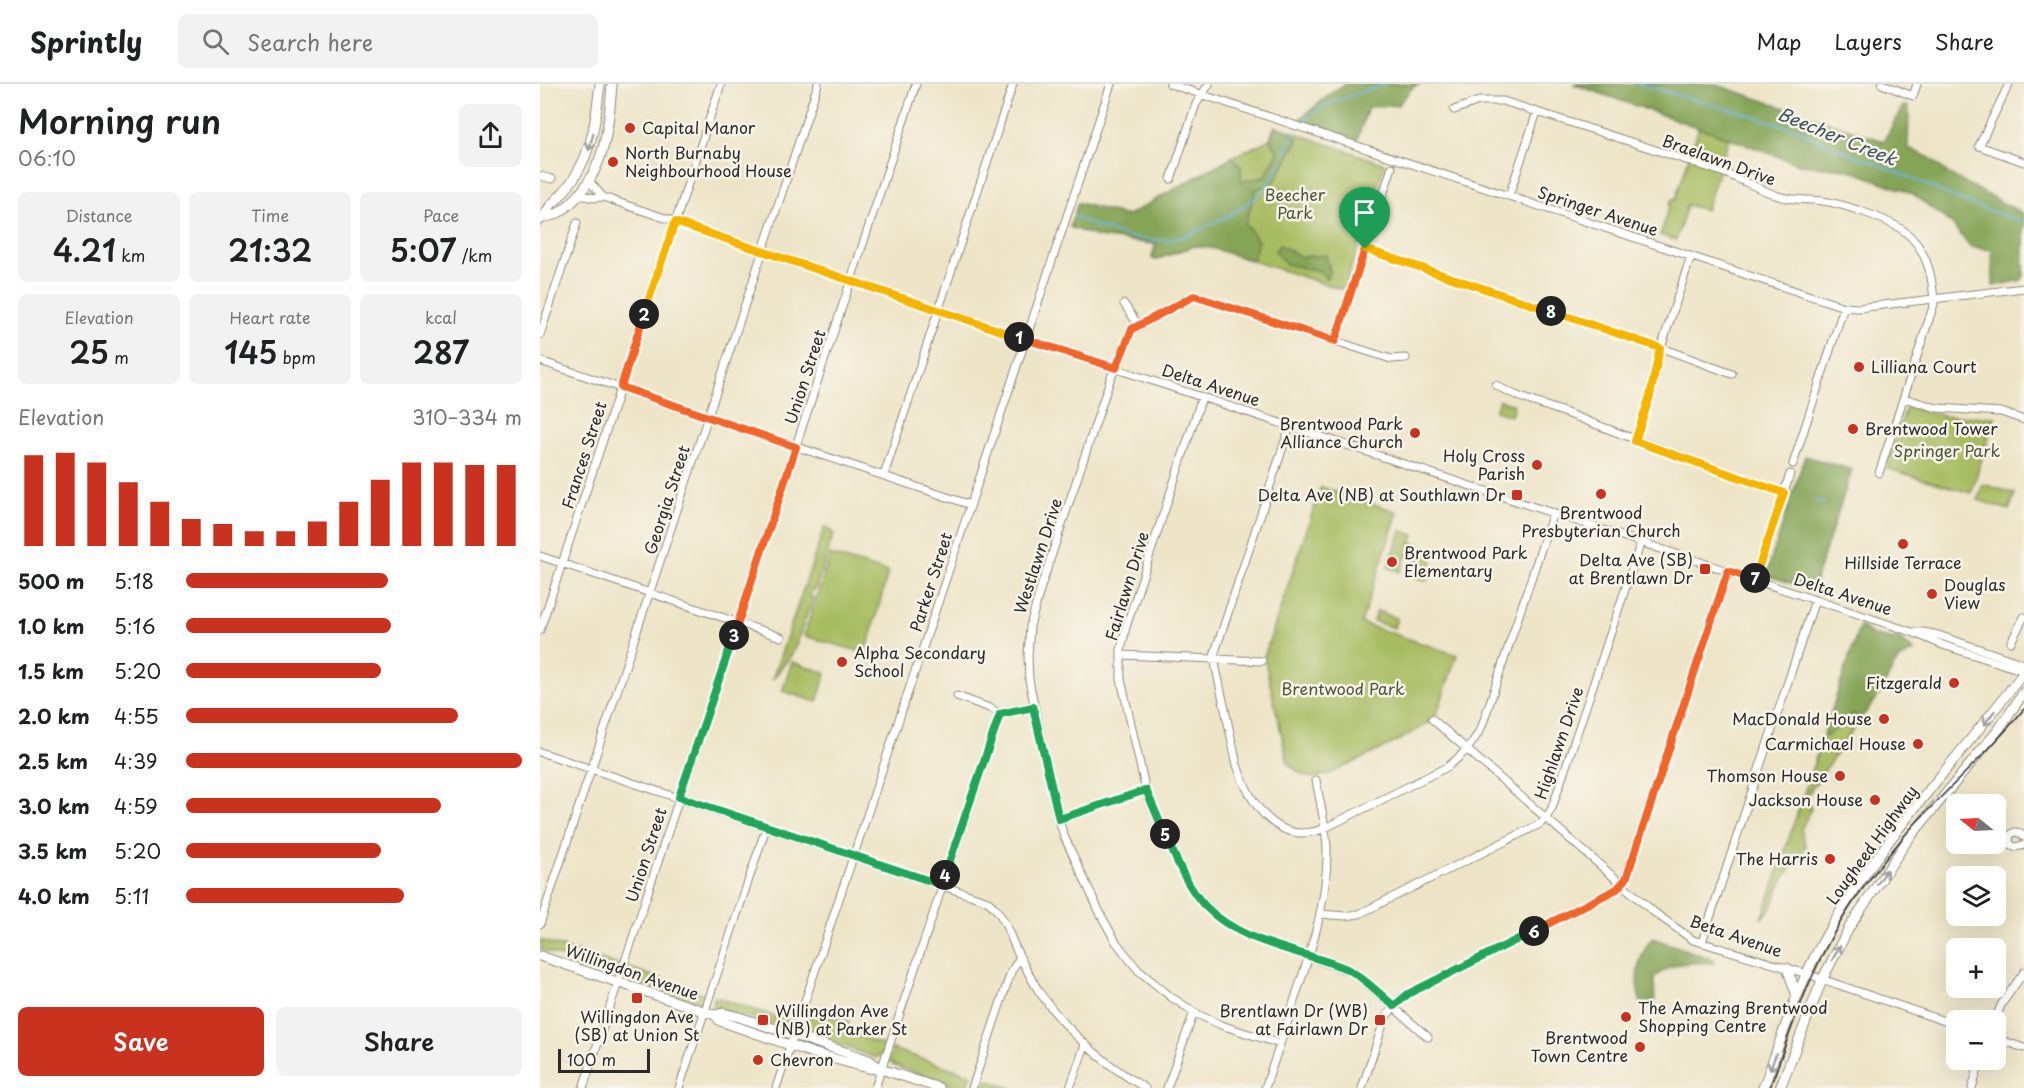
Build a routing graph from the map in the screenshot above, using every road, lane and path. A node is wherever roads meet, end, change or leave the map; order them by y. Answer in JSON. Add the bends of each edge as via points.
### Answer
{"nodes":[{"id":1,"x":598,"y":84,"type":"edge"},
{"id":2,"x":612,"y":84,"type":"edge"},
{"id":3,"x":721,"y":84,"type":"edge"},
{"id":4,"x":818,"y":84,"type":"edge"},
{"id":5,"x":916,"y":84,"type":"edge"},
{"id":6,"x":1013,"y":84,"type":"edge"},
{"id":7,"x":1111,"y":84,"type":"edge"},
{"id":8,"x":1170,"y":84,"type":"edge"},
{"id":9,"x":1209,"y":84,"type":"edge"},
{"id":10,"x":1882,"y":84,"type":"edge"},
{"id":11,"x":1917,"y":84,"type":"edge"},
{"id":12,"x":2009,"y":84,"type":"edge"},
{"id":13,"x":1203,"y":95,"type":"junction"},
{"id":14,"x":1454,"y":110,"type":"dead end"},
{"id":15,"x":1537,"y":112,"type":"junction"},
{"id":16,"x":2024,"y":162,"type":"edge"},
{"id":17,"x":1392,"y":167,"type":"dead end"},
{"id":18,"x":540,"y":176,"type":"edge"},
{"id":19,"x":1171,"y":178,"type":"dead end"},
{"id":20,"x":552,"y":179,"type":"dead end"},
{"id":21,"x":590,"y":181,"type":"junction"},
{"id":22,"x":579,"y":195,"type":"junction"},
{"id":23,"x":1509,"y":196,"type":"junction"},
{"id":24,"x":603,"y":197,"type":"junction"},
{"id":25,"x":542,"y":218,"type":"edge"},
{"id":26,"x":675,"y":222,"type":"junction"},
{"id":27,"x":578,"y":223,"type":"dead end"},
{"id":28,"x":1365,"y":249,"type":"junction"},
{"id":29,"x":763,"y":251,"type":"junction"},
{"id":30,"x":1691,"y":256,"type":"junction"},
{"id":31,"x":851,"y":281,"type":"junction"},
{"id":32,"x":2024,"y":288,"type":"edge"},
{"id":33,"x":1934,"y":298,"type":"junction"},
{"id":34,"x":1124,"y":304,"type":"dead end"},
{"id":35,"x":1844,"y":307,"type":"junction"},
{"id":36,"x":938,"y":310,"type":"junction"},
{"id":37,"x":1139,"y":326,"type":"junction"},
{"id":38,"x":540,"y":335,"type":"edge"},
{"id":39,"x":1026,"y":339,"type":"junction"},
{"id":40,"x":1335,"y":341,"type":"junction"},
{"id":41,"x":1660,"y":348,"type":"junction"},
{"id":42,"x":1406,"y":358,"type":"dead end"},
{"id":43,"x":540,"y":360,"type":"edge"},
{"id":44,"x":1116,"y":368,"type":"junction"},
{"id":45,"x":1732,"y":374,"type":"dead end"},
{"id":46,"x":1496,"y":385,"type":"dead end"},
{"id":47,"x":621,"y":387,"type":"junction"},
{"id":48,"x":1202,"y":397,"type":"junction"},
{"id":49,"x":1904,"y":398,"type":"junction"},
{"id":50,"x":708,"y":416,"type":"junction"},
{"id":51,"x":2024,"y":420,"type":"edge"},
{"id":52,"x":1290,"y":426,"type":"junction"},
{"id":53,"x":1635,"y":441,"type":"junction"},
{"id":54,"x":796,"y":447,"type":"junction"},
{"id":55,"x":1793,"y":464,"type":"dead end"},
{"id":56,"x":1879,"y":473,"type":"dead end"},
{"id":57,"x":1790,"y":474,"type":"dead end"},
{"id":58,"x":884,"y":475,"type":"junction"},
{"id":59,"x":1784,"y":493,"type":"junction"},
{"id":60,"x":971,"y":505,"type":"junction"},
{"id":61,"x":1553,"y":513,"type":"junction"},
{"id":62,"x":1641,"y":542,"type":"junction"},
{"id":63,"x":540,"y":556,"type":"edge"},
{"id":64,"x":562,"y":564,"type":"junction"},
{"id":65,"x":1728,"y":571,"type":"junction"},
{"id":66,"x":1755,"y":580,"type":"junction"},
{"id":67,"x":650,"y":593,"type":"junction"},
{"id":68,"x":1815,"y":600,"type":"junction"},
{"id":69,"x":2024,"y":617,"type":"edge"},
{"id":70,"x":738,"y":622,"type":"junction"},
{"id":71,"x":540,"y":630,"type":"edge"},
{"id":72,"x":1912,"y":632,"type":"junction"},
{"id":73,"x":781,"y":637,"type":"dead end"},
{"id":74,"x":2012,"y":642,"type":"dead end"},
{"id":75,"x":1121,"y":655,"type":"junction"},
{"id":76,"x":1214,"y":659,"type":"junction"},
{"id":77,"x":1262,"y":661,"type":"dead end"},
{"id":78,"x":2024,"y":664,"type":"edge"},
{"id":79,"x":2024,"y":671,"type":"edge"},
{"id":80,"x":2024,"y":692,"type":"edge"},
{"id":81,"x":957,"y":696,"type":"dead end"},
{"id":82,"x":1033,"y":707,"type":"junction"},
{"id":83,"x":1000,"y":714,"type":"junction"},
{"id":84,"x":1432,"y":719,"type":"dead end"},
{"id":85,"x":1468,"y":750,"type":"junction"},
{"id":86,"x":540,"y":752,"type":"edge"},
{"id":87,"x":591,"y":769,"type":"junction"},
{"id":88,"x":1316,"y":780,"type":"dead end"},
{"id":89,"x":1146,"y":790,"type":"junction"},
{"id":90,"x":679,"y":797,"type":"junction"},
{"id":91,"x":1546,"y":818,"type":"junction"},
{"id":92,"x":1059,"y":819,"type":"junction"},
{"id":93,"x":766,"y":828,"type":"junction"},
{"id":94,"x":1325,"y":828,"type":"junction"},
{"id":95,"x":2024,"y":837,"type":"edge"},
{"id":96,"x":2024,"y":845,"type":"edge"},
{"id":97,"x":854,"y":857,"type":"junction"},
{"id":98,"x":1622,"y":884,"type":"junction"},
{"id":99,"x":942,"y":885,"type":"junction"},
{"id":100,"x":1321,"y":914,"type":"junction"},
{"id":101,"x":540,"y":924,"type":"edge"},
{"id":102,"x":1702,"y":942,"type":"junction"},
{"id":103,"x":540,"y":956,"type":"edge"},
{"id":104,"x":1309,"y":956,"type":"junction"},
{"id":105,"x":1020,"y":957,"type":"junction"},
{"id":106,"x":1787,"y":968,"type":"junction"},
{"id":107,"x":2024,"y":972,"type":"edge"},
{"id":108,"x":1807,"y":974,"type":"junction"},
{"id":109,"x":1822,"y":980,"type":"junction"},
{"id":110,"x":618,"y":983,"type":"junction"},
{"id":111,"x":1797,"y":996,"type":"junction"},
{"id":112,"x":1394,"y":1006,"type":"junction"},
{"id":113,"x":1999,"y":1010,"type":"edge"},
{"id":114,"x":1194,"y":1011,"type":"junction"},
{"id":115,"x":710,"y":1014,"type":"junction"},
{"id":116,"x":1946,"y":1023,"type":"edge"},
{"id":117,"x":1428,"y":1037,"type":"dead end"},
{"id":118,"x":792,"y":1040,"type":"junction"},
{"id":119,"x":2006,"y":1042,"type":"edge"},
{"id":120,"x":1280,"y":1044,"type":"junction"},
{"id":121,"x":1085,"y":1045,"type":"junction"},
{"id":122,"x":2024,"y":1048,"type":"edge"},
{"id":123,"x":881,"y":1069,"type":"junction"},
{"id":124,"x":1978,"y":1070,"type":"edge"},
{"id":125,"x":583,"y":1088,"type":"edge"},
{"id":126,"x":680,"y":1088,"type":"edge"},
{"id":127,"x":777,"y":1088,"type":"edge"},
{"id":128,"x":875,"y":1088,"type":"edge"},
{"id":129,"x":939,"y":1088,"type":"edge"},
{"id":130,"x":972,"y":1088,"type":"edge"},
{"id":131,"x":1070,"y":1088,"type":"edge"},
{"id":132,"x":1145,"y":1088,"type":"edge"},
{"id":133,"x":1167,"y":1088,"type":"edge"},
{"id":134,"x":1265,"y":1088,"type":"edge"},
{"id":135,"x":1362,"y":1088,"type":"edge"},
{"id":136,"x":1763,"y":1088,"type":"edge"},
{"id":137,"x":1780,"y":1088,"type":"edge"},
{"id":138,"x":1972,"y":1088,"type":"edge"}],
"edges":[{"from":1,"to":25,"type":"main road","one_way":true,"via":[[595,125],[582,166]]},
{"from":2,"to":21,"type":"main road","via":[[607,137]]},
{"from":3,"to":26,"type":"street","name":"Frances Street"},
{"from":4,"to":29,"type":"street","name":"Georgia Street"},
{"from":5,"to":31,"type":"street","name":"Union Street"},
{"from":6,"to":36,"type":"street"},
{"from":7,"to":39,"type":"street","name":"Parker Street"},
{"from":8,"to":13,"type":"street","name":"Springer Avenue"},
{"from":9,"to":13,"type":"street"},
{"from":10,"to":11,"type":"street","via":[[1913,96]]},
{"from":12,"to":16,"type":"street","via":[[1979,146]]},
{"from":13,"to":19,"type":"street","via":[[1196,104]]},
{"from":13,"to":23,"type":"street","name":"Springer Avenue"},
{"from":14,"to":15,"type":"street","name":"Braelawn Drive","via":[[1479,101],[1503,101]]},
{"from":15,"to":23,"type":"street"},
{"from":15,"to":33,"type":"street","name":"Braelawn Drive","via":[[1720,172],[1777,196],[1830,202],[1892,224],[1905,231],[1925,256]]},
{"from":17,"to":28,"type":"street"},
{"from":18,"to":20,"type":"street"},
{"from":21,"to":22,"type":"main road"},
{"from":21,"to":24,"type":"street"},
{"from":22,"to":24,"type":"street","name":"Delta Avenue"},
{"from":22,"to":25,"type":"main road","via":[[554,216]]},
{"from":23,"to":30,"type":"street","name":"Springer Avenue"},
{"from":24,"to":26,"type":"street","name":"Delta Avenue"},
{"from":26,"to":29,"type":"street","name":"Delta Avenue"},
{"from":26,"to":47,"type":"street","name":"Frances Street"},
{"from":27,"to":38,"type":"street"},
{"from":28,"to":40,"type":"street"},
{"from":28,"to":41,"type":"street"},
{"from":29,"to":31,"type":"street","name":"Delta Avenue"},
{"from":29,"to":50,"type":"street","name":"Georgia Street"},
{"from":30,"to":35,"type":"street","name":"Springer Avenue"},
{"from":30,"to":41,"type":"street"},
{"from":31,"to":36,"type":"street","name":"Delta Avenue"},
{"from":31,"to":54,"type":"street","name":"Union Street"},
{"from":32,"to":33,"type":"street","name":"Springer Avenue"},
{"from":33,"to":35,"type":"street","name":"Springer Avenue"},
{"from":33,"to":49,"type":"street"},
{"from":34,"to":37,"type":"street"},
{"from":35,"to":55,"type":"street"},
{"from":36,"to":39,"type":"street","name":"Delta Avenue"},
{"from":36,"to":58,"type":"street"},
{"from":37,"to":40,"type":"street","via":[[1196,296]]},
{"from":37,"to":44,"type":"street","name":"Westlawn Drive","via":[[1130,332]]},
{"from":39,"to":44,"type":"street","name":"Delta Avenue"},
{"from":39,"to":60,"type":"street","name":"Parker Street"},
{"from":40,"to":42,"type":"street","via":[[1391,360]]},
{"from":41,"to":45,"type":"street"},
{"from":41,"to":53,"type":"street"},
{"from":43,"to":47,"type":"street"},
{"from":44,"to":48,"type":"street","name":"Delta Avenue"},
{"from":44,"to":82,"type":"street","name":"Westlawn Drive","via":[[1033,613],[1028,656]]},
{"from":46,"to":53,"type":"street"},
{"from":47,"to":50,"type":"street"},
{"from":47,"to":64,"type":"street","name":"Frances Street"},
{"from":48,"to":52,"type":"street","name":"Delta Avenue"},
{"from":48,"to":75,"type":"street","name":"Fairlawn Drive","via":[[1126,627]]},
{"from":49,"to":51,"type":"street","via":[[1937,408],[2001,412]]},
{"from":49,"to":56,"type":"street"},
{"from":50,"to":54,"type":"street"},
{"from":50,"to":67,"type":"street","name":"Georgia Street"},
{"from":52,"to":61,"type":"street","name":"Delta Avenue"},
{"from":52,"to":76,"type":"street"},
{"from":53,"to":59,"type":"street"},
{"from":54,"to":58,"type":"street"},
{"from":54,"to":70,"type":"street","name":"Union Street"},
{"from":57,"to":59,"type":"street"},
{"from":58,"to":60,"type":"street"},
{"from":59,"to":66,"type":"street"},
{"from":60,"to":97,"type":"street","name":"Parker Street"},
{"from":61,"to":62,"type":"street","name":"Delta Avenue"},
{"from":61,"to":85,"type":"street","via":[[1482,726]]},
{"from":62,"to":65,"type":"street","name":"Delta Avenue"},
{"from":62,"to":91,"type":"street","name":"Highlawn Drive"},
{"from":63,"to":64,"type":"street"},
{"from":64,"to":67,"type":"street"},
{"from":64,"to":71,"type":"street","name":"Frances Street"},
{"from":65,"to":66,"type":"street","name":"Delta Avenue"},
{"from":65,"to":98,"type":"street"},
{"from":66,"to":68,"type":"street","name":"Delta Avenue"},
{"from":67,"to":70,"type":"street"},
{"from":67,"to":87,"type":"street","name":"Georgia Street"},
{"from":68,"to":72,"type":"street","name":"Delta Avenue"},
{"from":68,"to":102,"type":"street"},
{"from":69,"to":74,"type":"street"},
{"from":70,"to":73,"type":"street"},
{"from":70,"to":90,"type":"street","name":"Union Street"},
{"from":72,"to":78,"type":"street","name":"Delta Avenue","via":[[1938,635]]},
{"from":72,"to":79,"type":"street","name":"Delta Avenue"},
{"from":75,"to":76,"type":"street"},
{"from":75,"to":89,"type":"street","name":"Fairlawn Drive","via":[[1122,685]]},
{"from":76,"to":77,"type":"street"},
{"from":76,"to":94,"type":"street","via":[[1237,765],[1251,799],[1281,826],[1306,832]]},
{"from":79,"to":108,"type":"main road","name":"Lougheed Highway","one_way":true,"via":[[1863,877]]},
{"from":109,"to":80,"type":"main road","name":"Lougheed Highway","one_way":true,"via":[[1850,926],[1907,842],[1999,729]]},
{"from":81,"to":83,"type":"street"},
{"from":82,"to":83,"type":"street"},
{"from":82,"to":92,"type":"street","name":"Westlawn Drive"},
{"from":83,"to":99,"type":"street"},
{"from":84,"to":85,"type":"street","name":"Beta Avenue"},
{"from":85,"to":91,"type":"street","name":"Beta Avenue"},
{"from":85,"to":94,"type":"street","via":[[1448,767]]},
{"from":86,"to":87,"type":"street"},
{"from":87,"to":90,"type":"street"},
{"from":87,"to":101,"type":"street","name":"Georgia Street"},
{"from":88,"to":94,"type":"street"},
{"from":89,"to":92,"type":"street"},
{"from":89,"to":104,"type":"street","name":"Fairlawn Drive","via":[[1184,875],[1205,906],[1242,933]]},
{"from":90,"to":93,"type":"street"},
{"from":90,"to":110,"type":"street","name":"Union Street"},
{"from":91,"to":98,"type":"street","name":"Beta Avenue"},
{"from":91,"to":100,"type":"street","name":"Highlawn Drive","via":[[1359,914]]},
{"from":92,"to":114,"type":"street","name":"Westlawn Drive","via":[[1069,848],[1116,942],[1143,975]]},
{"from":93,"to":97,"type":"street"},
{"from":93,"to":115,"type":"street"},
{"from":94,"to":100,"type":"street","via":[[1327,851]]},
{"from":95,"to":96,"type":"street","via":[[2015,832],[2009,840],[2015,848]]},
{"from":97,"to":99,"type":"street"},
{"from":97,"to":118,"type":"street","name":"Parker Street"},
{"from":98,"to":102,"type":"street","name":"Beta Avenue","via":[[1669,924]]},
{"from":98,"to":112,"type":"street","via":[[1408,994]]},
{"from":99,"to":105,"type":"street","via":[[993,904]]},
{"from":99,"to":123,"type":"street"},
{"from":100,"to":104,"type":"street"},
{"from":102,"to":106,"type":"street","name":"Beta Avenue"},
{"from":103,"to":110,"type":"main road","name":"Willingdon Avenue"},
{"from":104,"to":112,"type":"street","name":"Fairlawn Drive","via":[[1354,973]]},
{"from":104,"to":120,"type":"street"},
{"from":105,"to":121,"type":"street","via":[[1039,992]]},
{"from":105,"to":130,"type":"street","via":[[1011,972]]},
{"from":106,"to":108,"type":"street","name":"Beta Avenue"},
{"from":106,"to":111,"type":"main road"},
{"from":107,"to":113,"type":"street"},
{"from":108,"to":109,"type":"street","name":"Beta Avenue"},
{"from":108,"to":111,"type":"main road","name":"Lougheed Highway"},
{"from":109,"to":116,"type":"street","name":"Beta Avenue"},
{"from":109,"to":137,"type":"main road","name":"Lougheed Highway"},
{"from":110,"to":115,"type":"main road","name":"Willingdon Avenue"},
{"from":110,"to":125,"type":"street","name":"Union Street"},
{"from":111,"to":136,"type":"main road","name":"Lougheed Highway","one_way":true},
{"from":112,"to":117,"type":"street","name":"Fairlawn Drive"},
{"from":112,"to":135,"type":"street","via":[[1383,1025]]},
{"from":114,"to":120,"type":"street","name":"Westlawn Drive","via":[[1221,1025]]},
{"from":114,"to":133,"type":"street"},
{"from":115,"to":118,"type":"main road","name":"Willingdon Avenue","via":[[740,1017]]},
{"from":115,"to":126,"type":"street"},
{"from":118,"to":123,"type":"main road","name":"Willingdon Avenue","via":[[868,1068]]},
{"from":118,"to":127,"type":"street","name":"Parker Street"},
{"from":119,"to":122,"type":"street"},
{"from":120,"to":134,"type":"street"},
{"from":121,"to":131,"type":"street"},
{"from":121,"to":132,"type":"street"},
{"from":123,"to":128,"type":"street"},
{"from":123,"to":129,"type":"main road","name":"Willingdon Avenue"},
{"from":124,"to":138,"type":"street"}]}
